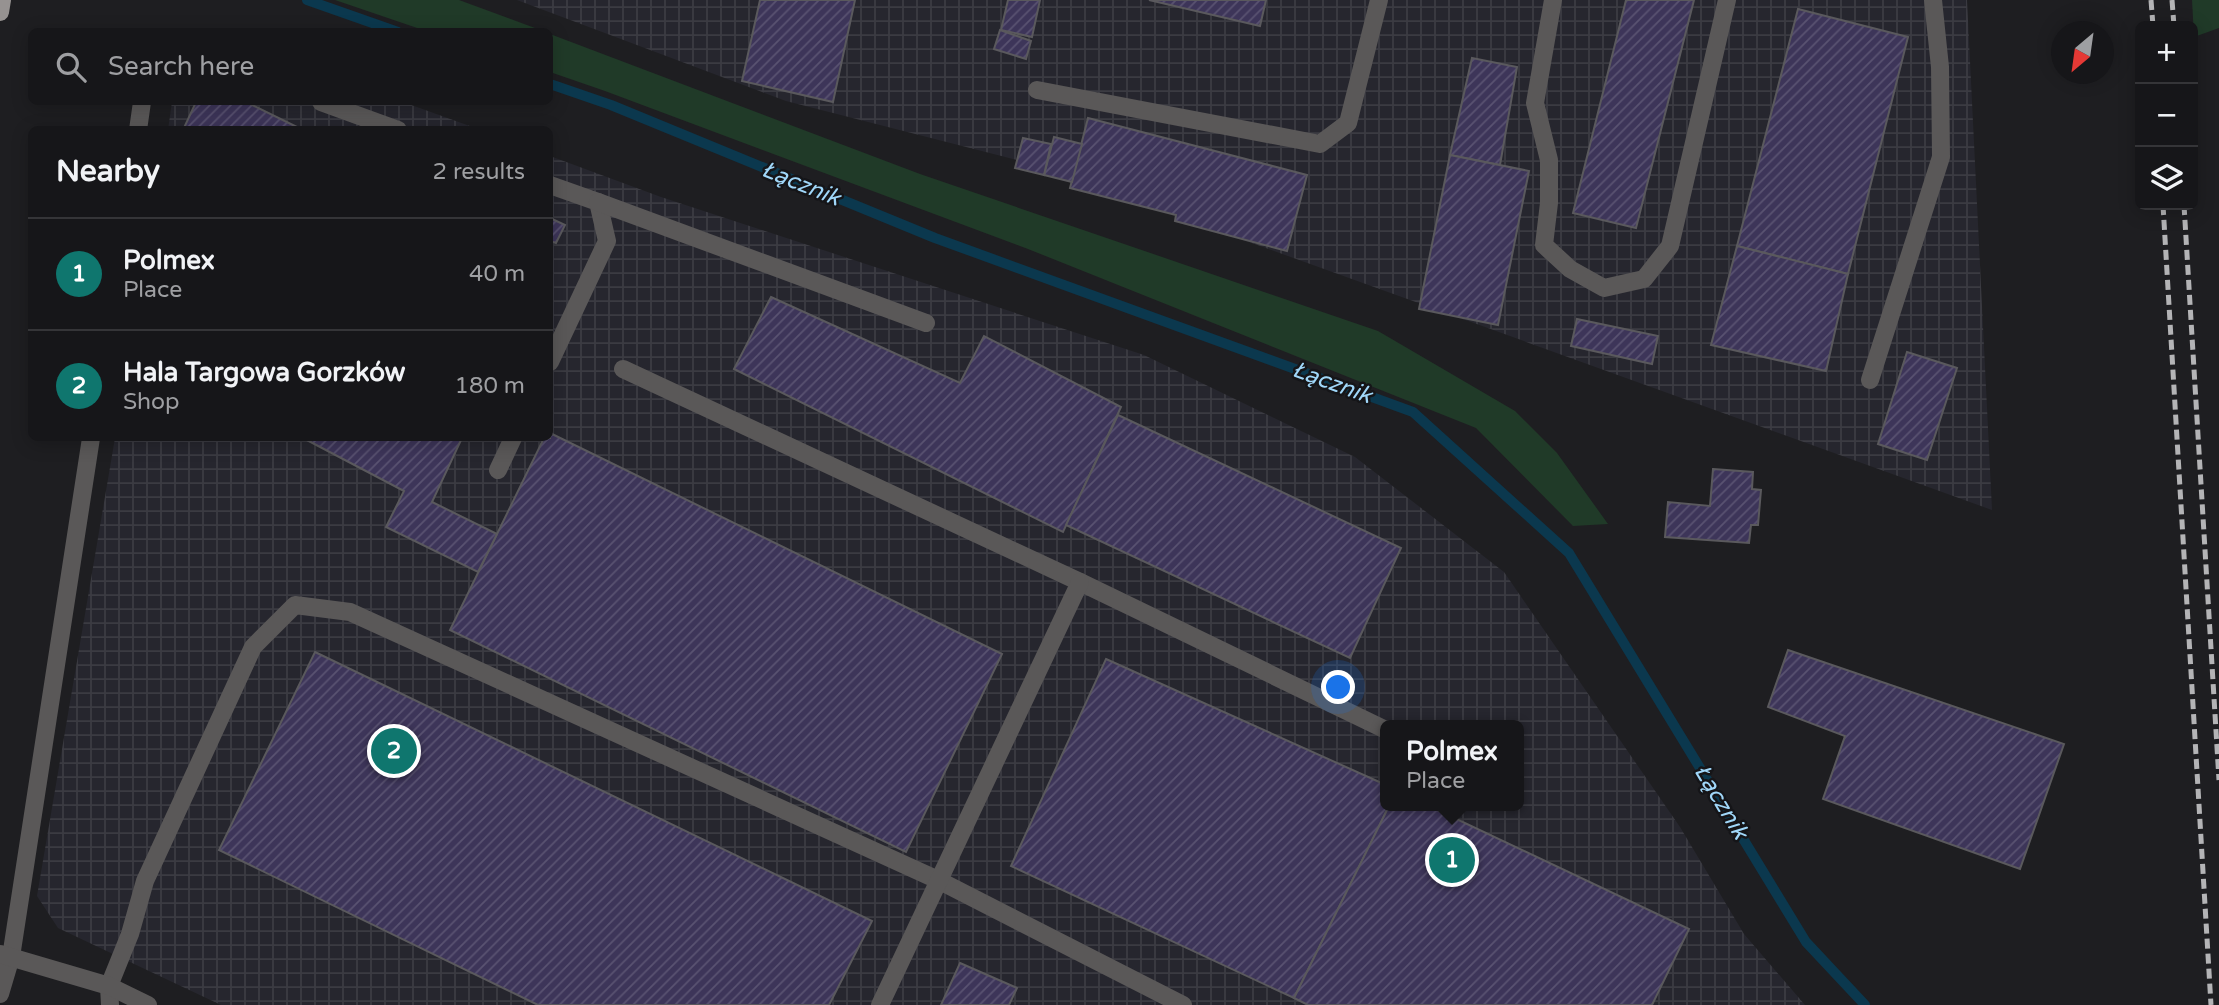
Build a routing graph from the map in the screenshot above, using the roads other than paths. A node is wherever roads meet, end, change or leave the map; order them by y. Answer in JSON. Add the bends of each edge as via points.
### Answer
{"nodes":[{"id":1,"x":2,"y":0,"type":"edge"},
{"id":2,"x":1379,"y":0,"type":"edge"},
{"id":3,"x":1553,"y":0,"type":"edge"},
{"id":4,"x":1727,"y":0,"type":"edge"},
{"id":5,"x":1933,"y":0,"type":"edge"},
{"id":6,"x":0,"y":12,"type":"edge"},
{"id":7,"x":1037,"y":90,"type":"dead end"},
{"id":8,"x":142,"y":105,"type":"edge"},
{"id":9,"x":329,"y":105,"type":"edge"},
{"id":10,"x":139,"y":126,"type":"edge"},
{"id":11,"x":387,"y":126,"type":"edge"},
{"id":12,"x":553,"y":186,"type":"edge"},
{"id":13,"x":598,"y":202,"type":"junction"},
{"id":14,"x":926,"y":323,"type":"dead end"},
{"id":15,"x":553,"y":356,"type":"edge"},
{"id":16,"x":623,"y":369,"type":"dead end"},
{"id":17,"x":1870,"y":380,"type":"dead end"},
{"id":18,"x":91,"y":441,"type":"edge"},
{"id":19,"x":512,"y":441,"type":"edge"},
{"id":20,"x":498,"y":470,"type":"dead end"},
{"id":21,"x":1080,"y":582,"type":"junction"},
{"id":22,"x":1380,"y":728,"type":"edge"},
{"id":23,"x":939,"y":880,"type":"junction"},
{"id":24,"x":5,"y":955,"type":"edge"},
{"id":25,"x":108,"y":986,"type":"junction"},
{"id":26,"x":0,"y":993,"type":"edge"},
{"id":27,"x":110,"y":1005,"type":"edge"},
{"id":28,"x":148,"y":1005,"type":"edge"},
{"id":29,"x":880,"y":1005,"type":"edge"},
{"id":30,"x":1182,"y":1005,"type":"edge"}],
"edges":[{"from":1,"to":6,"type":"main road"},
{"from":2,"to":7,"type":"street","via":[[1348,123],[1320,144]]},
{"from":3,"to":4,"type":"street","via":[[1535,103],[1549,160],[1544,245],[1570,269],[1604,288],[1644,279],[1670,246]]},
{"from":5,"to":17,"type":"street","via":[[1940,67],[1941,157]]},
{"from":8,"to":10,"type":"street"},
{"from":9,"to":11,"type":"street"},
{"from":12,"to":13,"type":"street"},
{"from":13,"to":14,"type":"street"},
{"from":13,"to":15,"type":"street","via":[[607,241]]},
{"from":16,"to":21,"type":"street"},
{"from":18,"to":24,"type":"street"},
{"from":19,"to":20,"type":"street"},
{"from":21,"to":22,"type":"street"},
{"from":21,"to":23,"type":"street"},
{"from":23,"to":25,"type":"street","via":[[350,612],[295,606],[253,647],[145,881]]},
{"from":23,"to":29,"type":"street"},
{"from":23,"to":30,"type":"street"},
{"from":24,"to":25,"type":"street"},
{"from":24,"to":26,"type":"street"},
{"from":25,"to":27,"type":"street"},
{"from":25,"to":28,"type":"street"}]}
